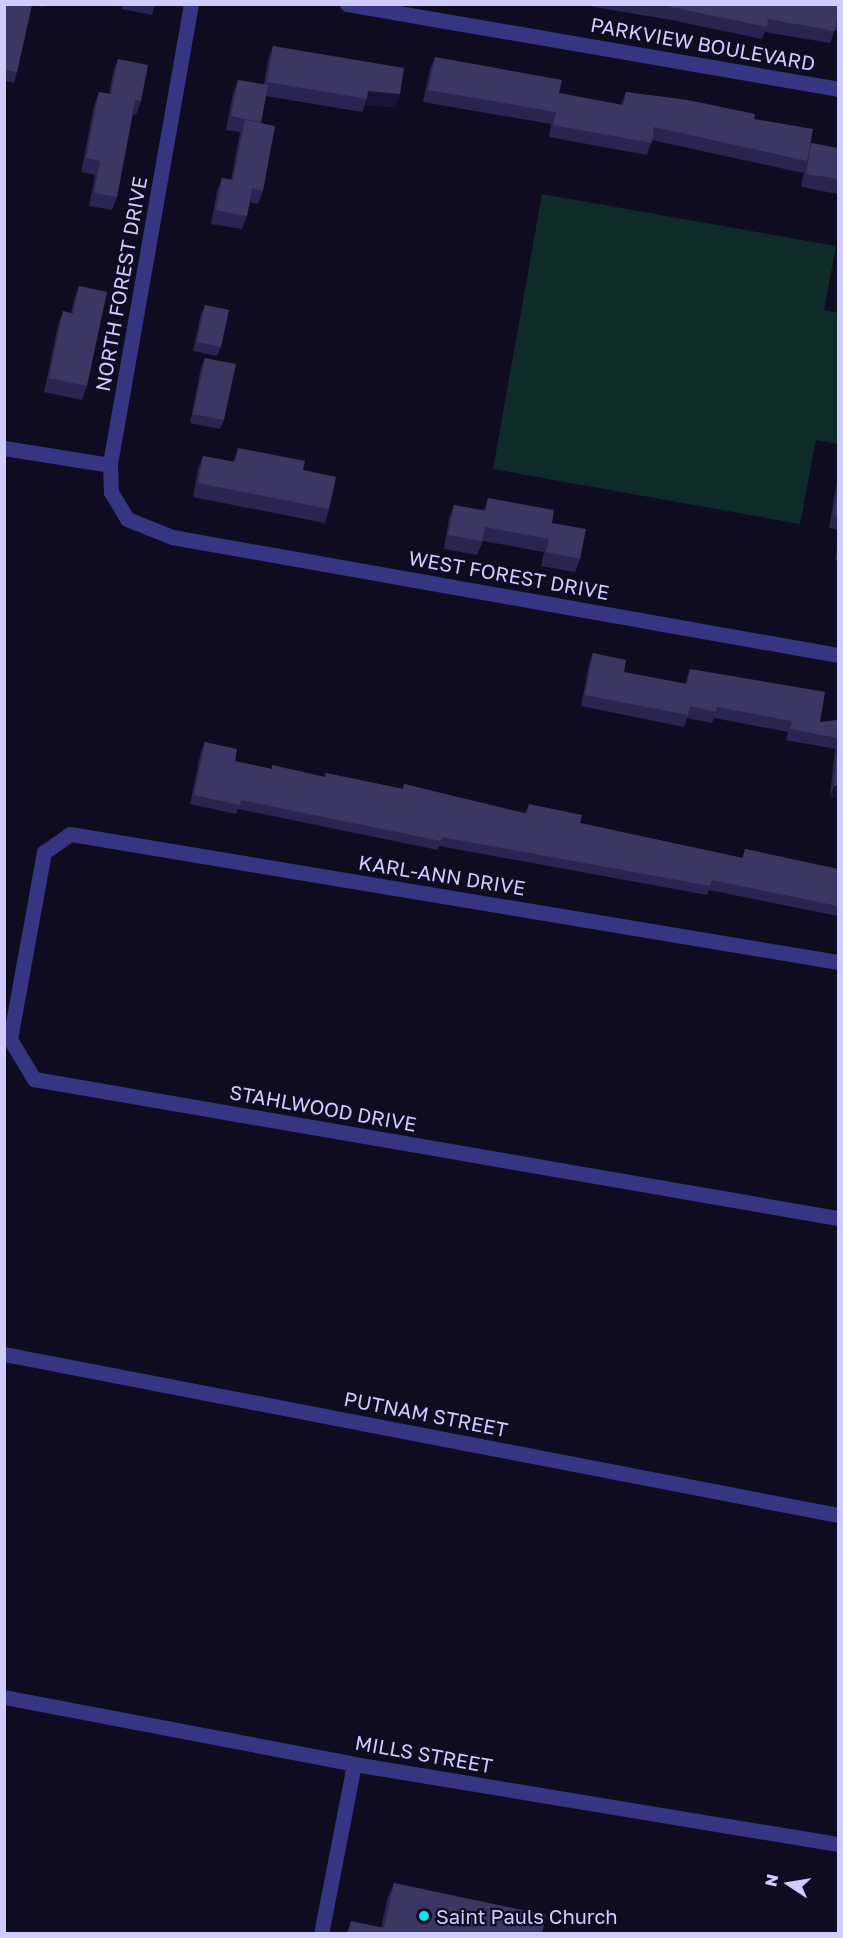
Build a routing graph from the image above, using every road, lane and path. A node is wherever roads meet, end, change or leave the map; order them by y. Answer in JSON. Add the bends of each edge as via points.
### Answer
{"nodes":[{"id":1,"x":191,"y":4,"type":"edge"},
{"id":2,"x":347,"y":4,"type":"edge"},
{"id":3,"x":838,"y":89,"type":"edge"},
{"id":4,"x":4,"y":448,"type":"edge"},
{"id":5,"x":110,"y":465,"type":"junction"},
{"id":6,"x":172,"y":537,"type":"joint"},
{"id":7,"x":838,"y":655,"type":"edge"},
{"id":8,"x":44,"y":852,"type":"joint"},
{"id":9,"x":838,"y":962,"type":"edge"},
{"id":10,"x":838,"y":1218,"type":"edge"},
{"id":11,"x":4,"y":1354,"type":"edge"},
{"id":12,"x":838,"y":1515,"type":"edge"},
{"id":13,"x":4,"y":1697,"type":"edge"},
{"id":14,"x":354,"y":1764,"type":"junction"},
{"id":15,"x":838,"y":1844,"type":"edge"},
{"id":16,"x":321,"y":1934,"type":"edge"}],
"edges":[{"from":1,"to":5,"type":"street","name":"NORTH FOREST DRIVE"},
{"from":2,"to":3,"type":"street","name":"PARKVIEW BOULEVARD"},
{"from":4,"to":5,"type":"street"},
{"from":5,"to":6,"type":"street","name":"NORTH FOREST DRIVE","via":[[111,492],[127,519]]},
{"from":6,"to":7,"type":"street","name":"WEST FOREST DRIVE"},
{"from":8,"to":9,"type":"street","name":"KARL-ANN DRIVE","via":[[70,834]]},
{"from":8,"to":10,"type":"street","name":"STAHLWOOD DRIVE","via":[[10,1039],[34,1079]]},
{"from":11,"to":12,"type":"street","name":"PUTNAM STREET"},
{"from":13,"to":14,"type":"street","name":"MILLS STREET"},
{"from":14,"to":15,"type":"street","name":"MILLS STREET"},
{"from":14,"to":16,"type":"street"}]}
